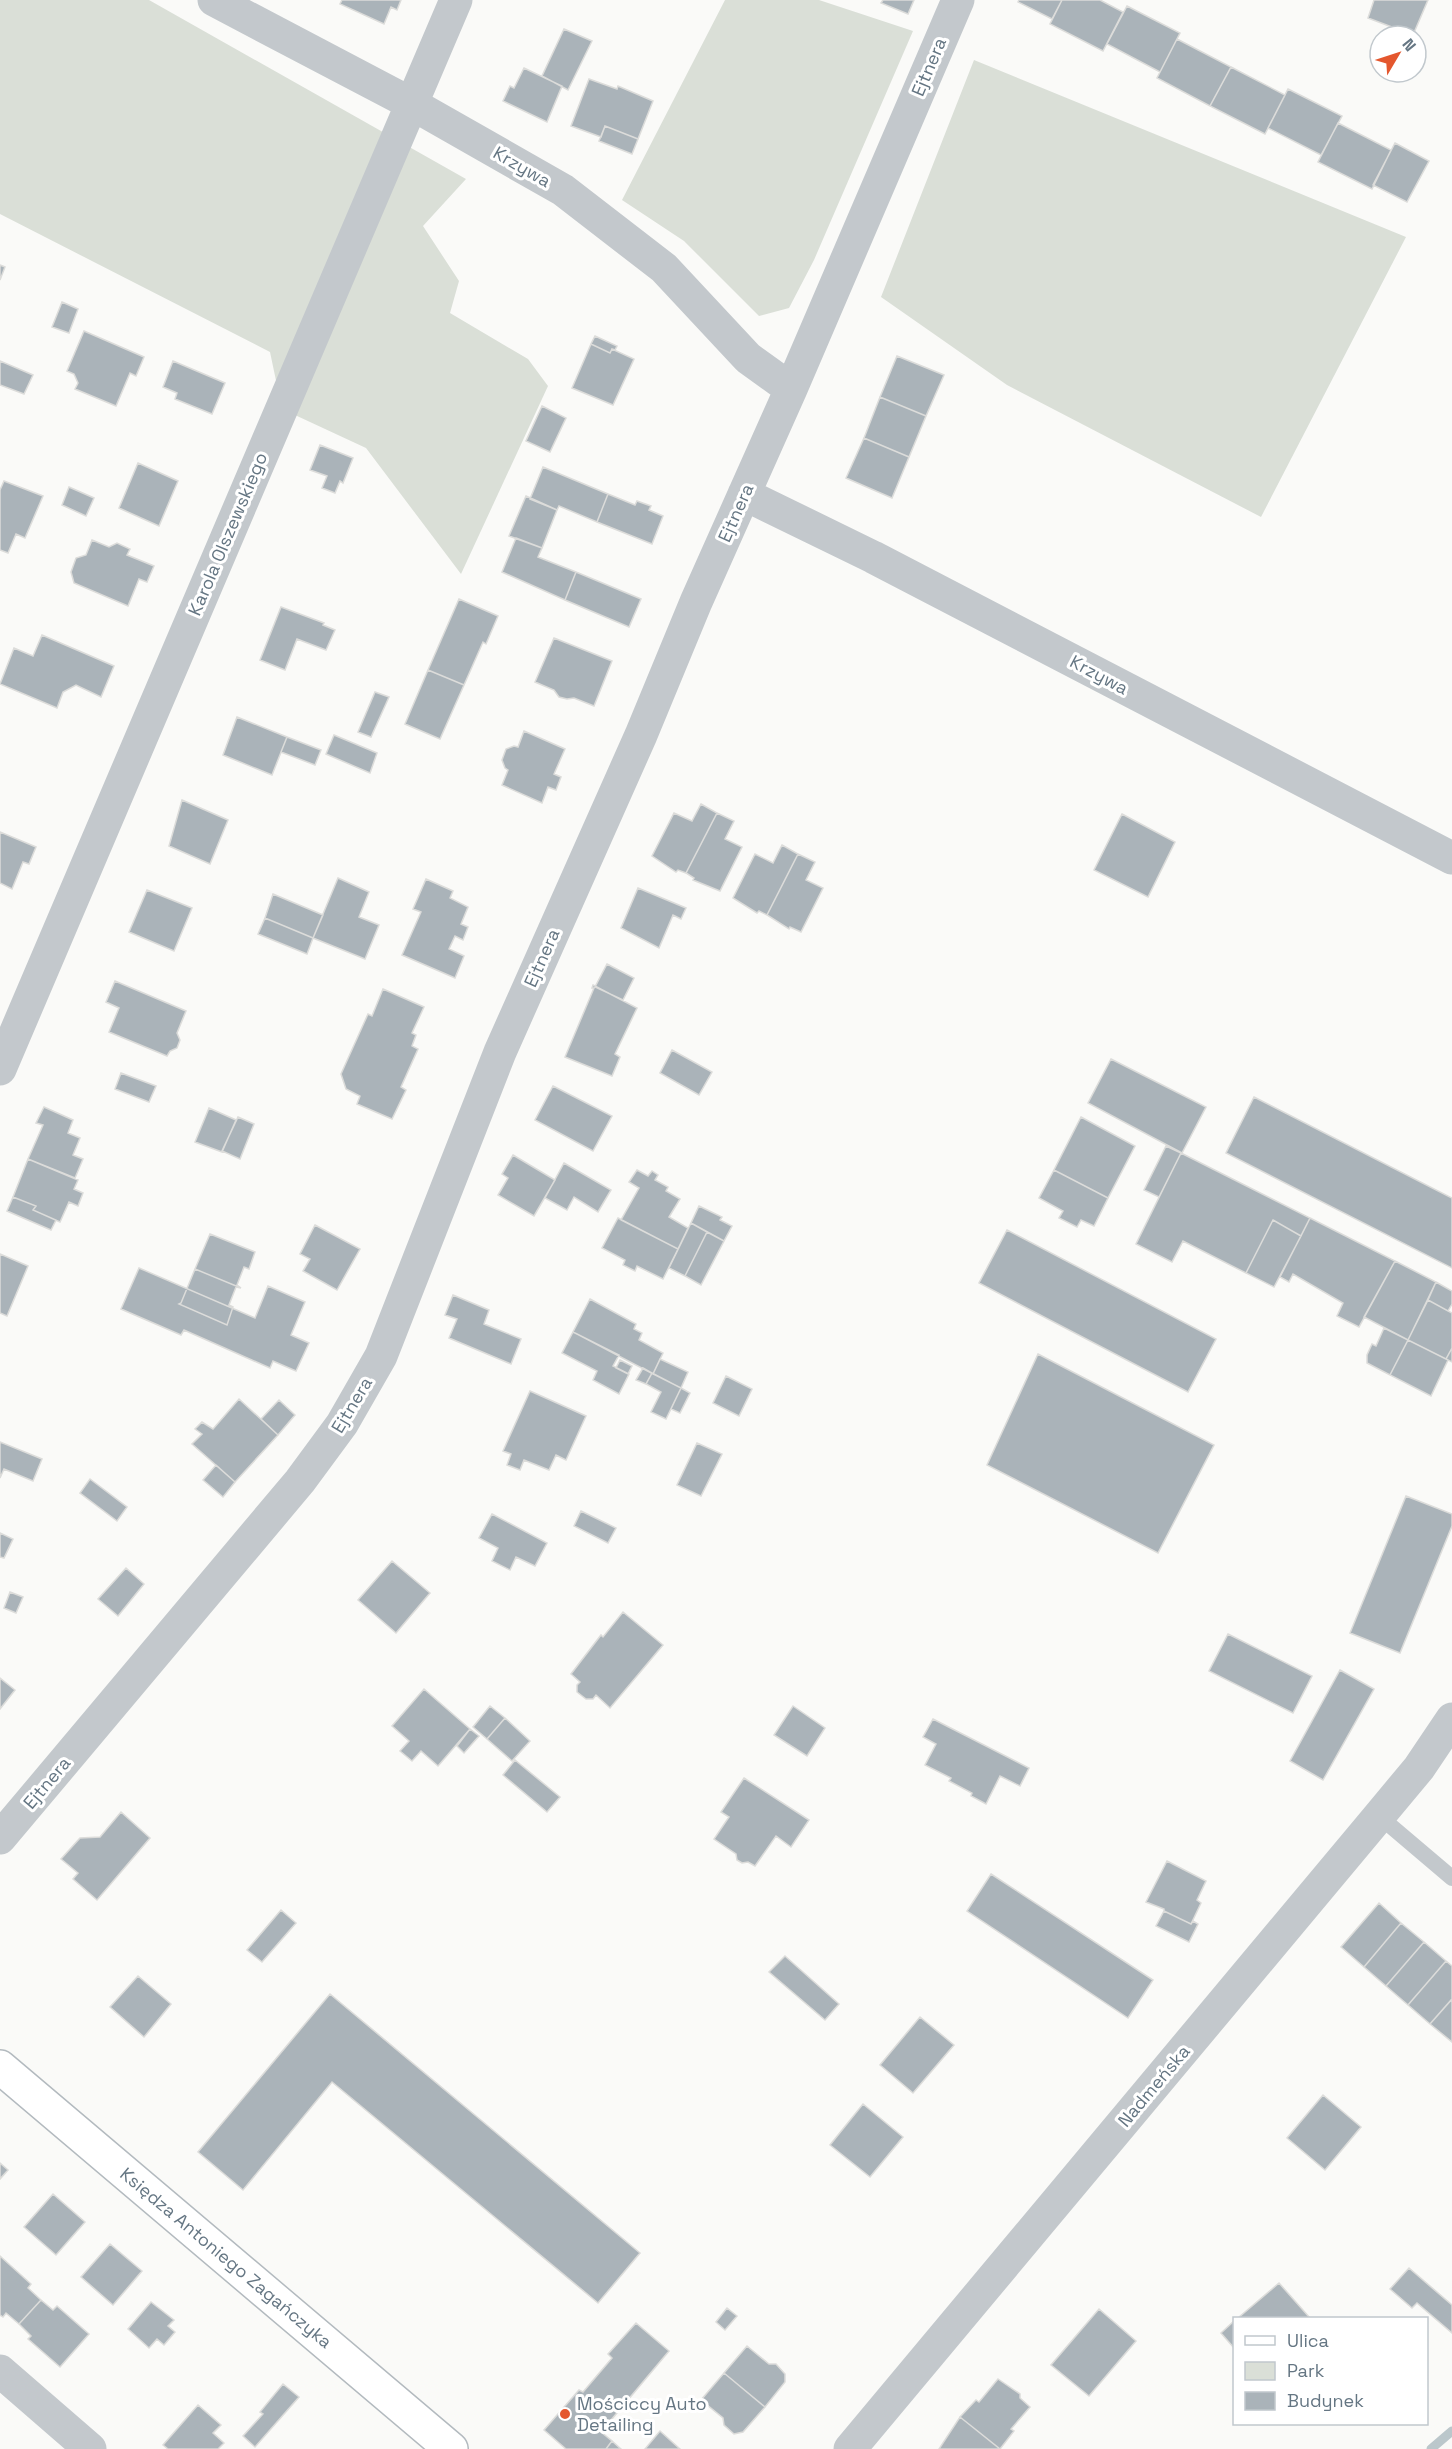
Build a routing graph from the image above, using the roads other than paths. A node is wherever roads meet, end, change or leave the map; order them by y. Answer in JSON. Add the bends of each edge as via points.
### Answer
{"nodes":[{"id":1,"x":214,"y":0,"type":"edge"},
{"id":2,"x":456,"y":0,"type":"edge"},
{"id":3,"x":958,"y":0,"type":"edge"},
{"id":4,"x":412,"y":104,"type":"junction"},
{"id":5,"x":791,"y":389,"type":"junction"},
{"id":6,"x":744,"y":494,"type":"junction"},
{"id":7,"x":1452,"y":858,"type":"edge"},
{"id":8,"x":0,"y":1069,"type":"edge"},
{"id":9,"x":1452,"y":1719,"type":"edge"},
{"id":10,"x":1379,"y":1816,"type":"junction"},
{"id":11,"x":0,"y":1838,"type":"edge"},
{"id":12,"x":1452,"y":1878,"type":"edge"},
{"id":13,"x":0,"y":2067,"type":"edge"},
{"id":14,"x":0,"y":2372,"type":"edge"},
{"id":15,"x":90,"y":2449,"type":"edge"},
{"id":16,"x":452,"y":2449,"type":"edge"},
{"id":17,"x":850,"y":2449,"type":"edge"}],
"edges":[{"from":1,"to":4,"type":"street","name":"Krzywa"},
{"from":2,"to":4,"type":"street","name":"Karola Olszewskiego"},
{"from":3,"to":5,"type":"street","name":"Ejtnera"},
{"from":4,"to":5,"type":"street","name":"Krzywa","via":[[563,190],[664,268],[748,358]]},
{"from":4,"to":8,"type":"street","name":"Karola Olszewskiego"},
{"from":5,"to":6,"type":"street","name":"Ejtnera"},
{"from":6,"to":7,"type":"street","name":"Krzywa"},
{"from":6,"to":11,"type":"street","name":"Ejtnera","via":[[500,1052],[381,1356],[342,1424],[300,1481]]},
{"from":9,"to":10,"type":"street","name":"Nadmeńska","via":[[1419,1768]]},
{"from":10,"to":12,"type":"lane"},
{"from":10,"to":17,"type":"street","name":"Nadmeńska"},
{"from":13,"to":16,"type":"street","name":"Księdza Antoniego Zagańczyka"},
{"from":14,"to":15,"type":"street"}]}
